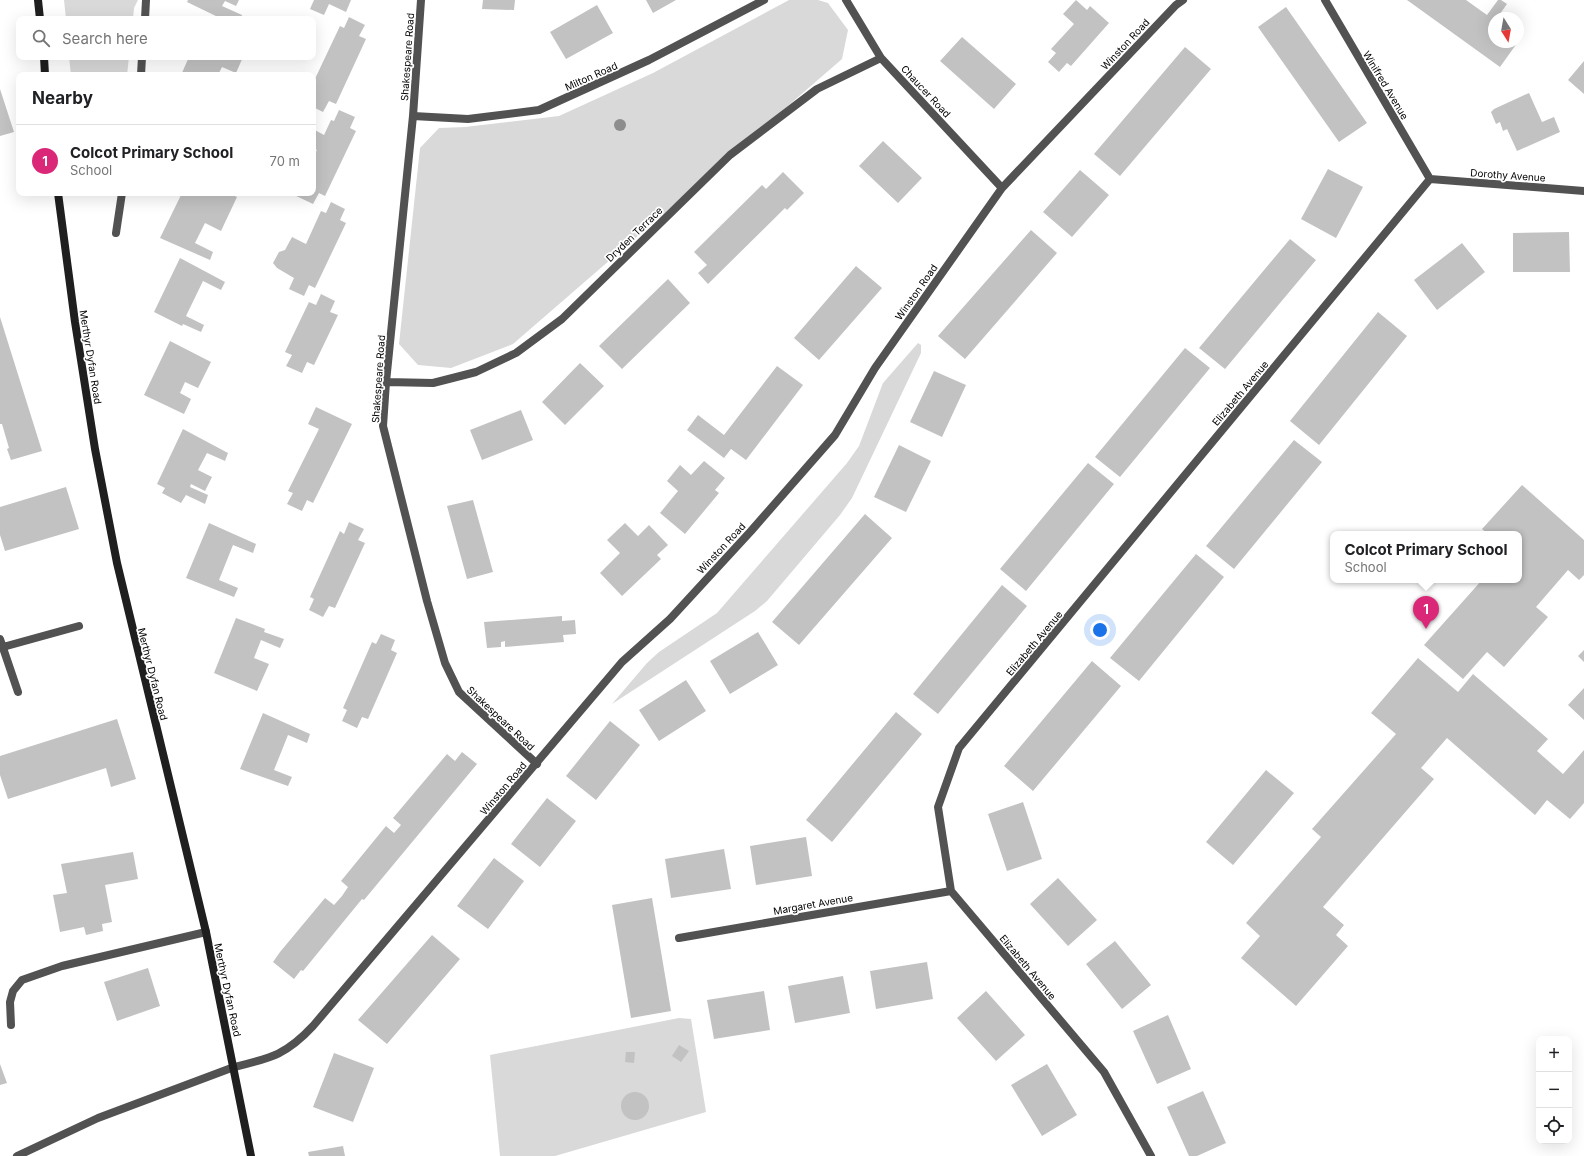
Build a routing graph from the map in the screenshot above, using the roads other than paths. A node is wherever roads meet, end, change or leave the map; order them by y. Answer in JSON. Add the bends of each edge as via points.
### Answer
{"nodes":[{"id":1,"x":38,"y":0,"type":"edge"},
{"id":2,"x":146,"y":0,"type":"edge"},
{"id":3,"x":421,"y":0,"type":"edge"},
{"id":4,"x":764,"y":0,"type":"edge"},
{"id":5,"x":846,"y":0,"type":"edge"},
{"id":6,"x":1183,"y":0,"type":"edge"},
{"id":7,"x":1325,"y":0,"type":"edge"},
{"id":8,"x":40,"y":16,"type":"edge"},
{"id":9,"x":145,"y":16,"type":"edge"},
{"id":10,"x":881,"y":58,"type":"junction"},
{"id":11,"x":44,"y":60,"type":"edge"},
{"id":12,"x":142,"y":60,"type":"edge"},
{"id":13,"x":45,"y":72,"type":"edge"},
{"id":14,"x":141,"y":72,"type":"edge"},
{"id":15,"x":412,"y":116,"type":"junction"},
{"id":16,"x":1430,"y":179,"type":"junction"},
{"id":17,"x":1002,"y":188,"type":"junction"},
{"id":18,"x":1584,"y":191,"type":"edge"},
{"id":19,"x":58,"y":196,"type":"edge"},
{"id":20,"x":122,"y":196,"type":"edge"},
{"id":21,"x":116,"y":233,"type":"dead end"},
{"id":22,"x":386,"y":382,"type":"junction"},
{"id":23,"x":80,"y":626,"type":"dead end"},
{"id":24,"x":1,"y":643,"type":"edge"},
{"id":25,"x":18,"y":692,"type":"dead end"},
{"id":26,"x":537,"y":764,"type":"junction"},
{"id":27,"x":951,"y":891,"type":"junction"},
{"id":28,"x":206,"y":932,"type":"junction"},
{"id":29,"x":679,"y":938,"type":"dead end"},
{"id":30,"x":11,"y":1025,"type":"dead end"},
{"id":31,"x":234,"y":1067,"type":"junction"},
{"id":32,"x":17,"y":1156,"type":"edge"},
{"id":33,"x":251,"y":1156,"type":"edge"},
{"id":34,"x":1151,"y":1156,"type":"edge"}],
"edges":[{"from":1,"to":8,"type":"street"},
{"from":2,"to":9,"type":"street"},
{"from":3,"to":15,"type":"street","name":"Shakespeare Road"},
{"from":4,"to":15,"type":"street","name":"Milton Road","via":[[650,60],[539,110],[468,119]]},
{"from":5,"to":10,"type":"street","name":"Chaucer Road"},
{"from":6,"to":17,"type":"street","name":"Winston Road"},
{"from":7,"to":16,"type":"street","name":"Winifred Avenue"},
{"from":10,"to":17,"type":"street","name":"Chaucer Road"},
{"from":10,"to":22,"type":"street","name":"Dryden Terrace","via":[[817,89],[730,155],[562,319],[516,353],[476,372],[433,383]]},
{"from":11,"to":13,"type":"street"},
{"from":12,"to":14,"type":"street"},
{"from":15,"to":22,"type":"street","name":"Shakespeare Road"},
{"from":16,"to":18,"type":"street","name":"Dorothy Avenue"},
{"from":16,"to":27,"type":"street","name":"Elizabeth Avenue","via":[[959,748],[938,807]]},
{"from":17,"to":26,"type":"street","name":"Winston Road","via":[[875,368],[835,435],[670,619],[622,662]]},
{"from":19,"to":28,"type":"street","name":"Merthyr Dyfan Road","via":[[95,449],[117,563]]},
{"from":20,"to":21,"type":"street"},
{"from":22,"to":26,"type":"street","name":"Shakespeare Road","via":[[383,426],[445,662],[459,692]]},
{"from":23,"to":24,"type":"street"},
{"from":24,"to":25,"type":"street"},
{"from":26,"to":31,"type":"street","name":"Winston Road","via":[[300,1041],[268,1059]]},
{"from":27,"to":29,"type":"street","name":"Margaret Avenue"},
{"from":27,"to":34,"type":"street","name":"Elizabeth Avenue","via":[[1104,1072]]},
{"from":28,"to":30,"type":"street","via":[[62,966],[22,980],[13,991]]},
{"from":28,"to":31,"type":"street","name":"Merthyr Dyfan Road"},
{"from":31,"to":32,"type":"street","name":"Winston Road","via":[[98,1118]]},
{"from":31,"to":33,"type":"street","name":"Merthyr Dyfan Road"}]}
